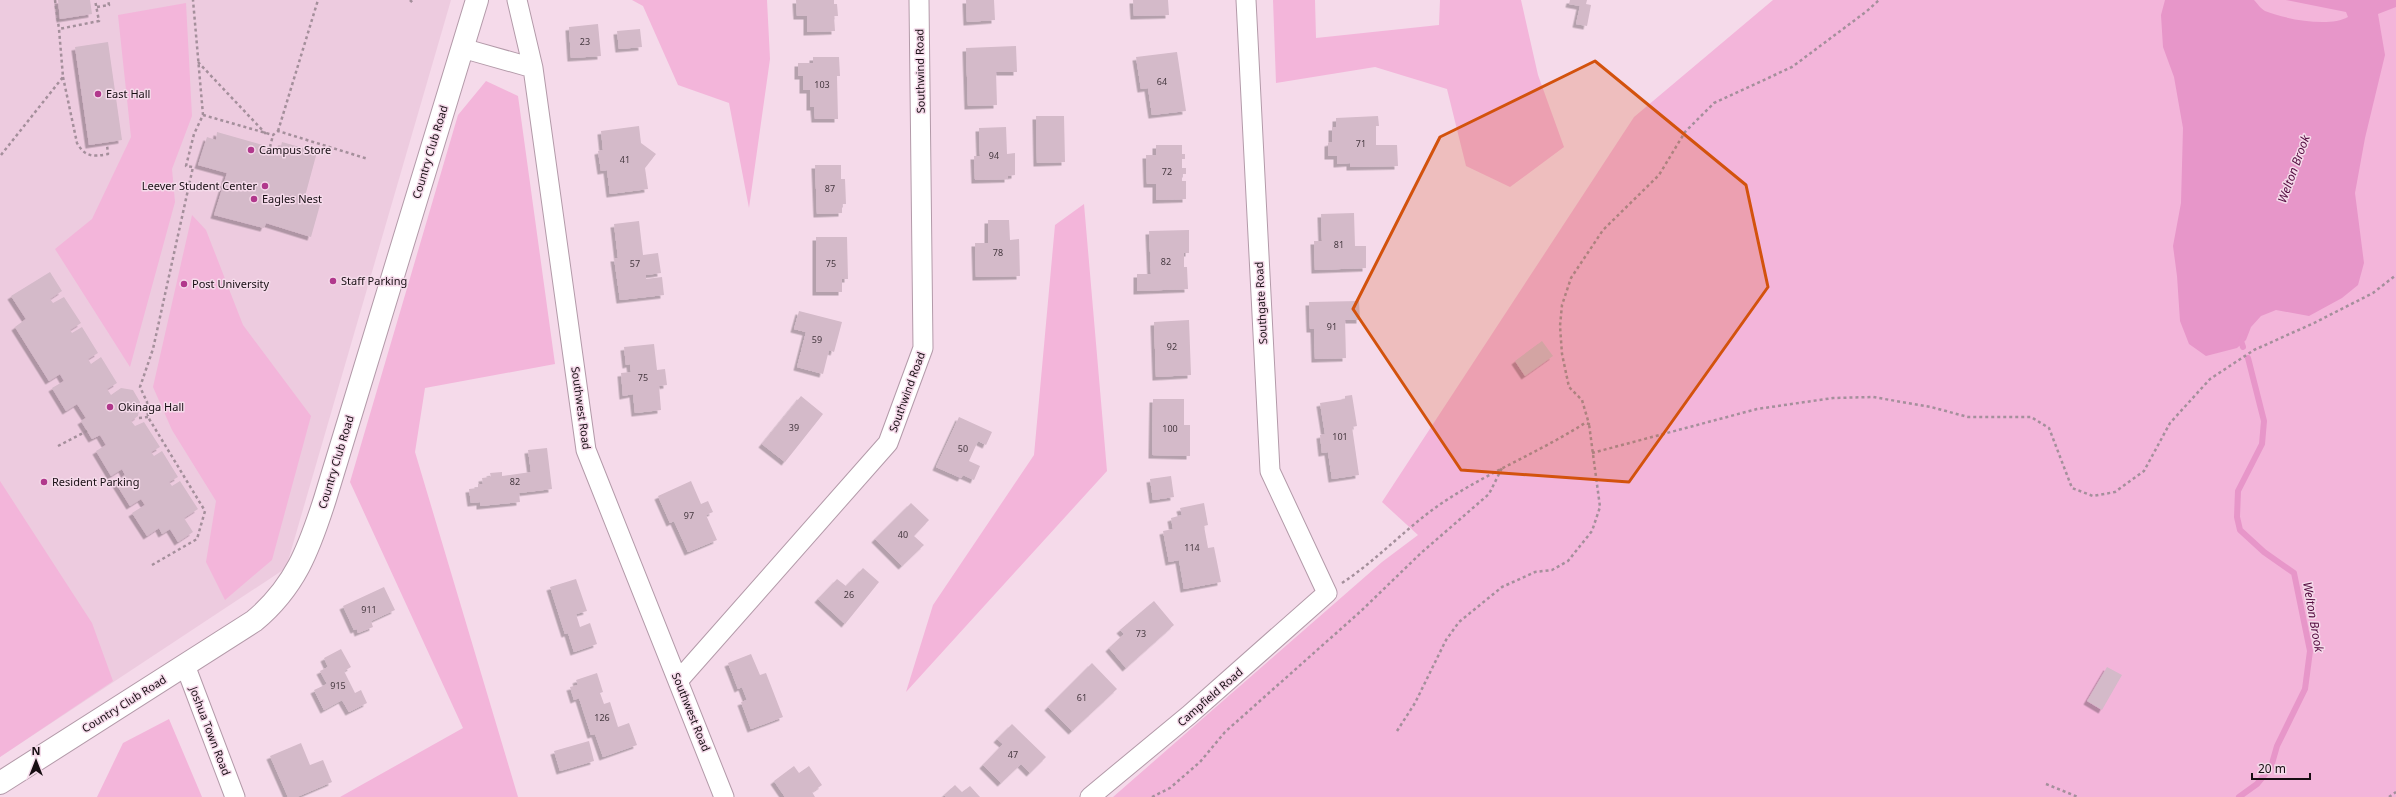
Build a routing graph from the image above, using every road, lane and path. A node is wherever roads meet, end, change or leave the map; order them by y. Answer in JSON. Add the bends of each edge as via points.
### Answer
{"nodes":[{"id":1,"x":55,"y":0,"type":"edge"},
{"id":2,"x":96,"y":0,"type":"edge"},
{"id":3,"x":108,"y":0,"type":"edge"},
{"id":4,"x":193,"y":0,"type":"edge"},
{"id":5,"x":318,"y":0,"type":"edge"},
{"id":6,"x":410,"y":0,"type":"edge"},
{"id":7,"x":477,"y":0,"type":"edge"},
{"id":8,"x":517,"y":0,"type":"edge"},
{"id":9,"x":919,"y":0,"type":"edge"},
{"id":10,"x":1246,"y":0,"type":"edge"},
{"id":11,"x":1879,"y":0,"type":"edge"},
{"id":12,"x":413,"y":3,"type":"dead end"},
{"id":13,"x":97,"y":7,"type":"junction"},
{"id":14,"x":59,"y":29,"type":"junction"},
{"id":15,"x":462,"y":48,"type":"junction"},
{"id":16,"x":198,"y":61,"type":"junction"},
{"id":17,"x":534,"y":68,"type":"junction"},
{"id":18,"x":63,"y":77,"type":"junction"},
{"id":19,"x":203,"y":116,"type":"junction"},
{"id":20,"x":278,"y":131,"type":"junction"},
{"id":21,"x":266,"y":134,"type":"junction"},
{"id":22,"x":273,"y":136,"type":"junction"},
{"id":23,"x":107,"y":144,"type":"dead end"},
{"id":24,"x":270,"y":147,"type":"dead end"},
{"id":25,"x":1,"y":156,"type":"edge"},
{"id":26,"x":368,"y":159,"type":"dead end"},
{"id":27,"x":2396,"y":274,"type":"edge"},
{"id":28,"x":148,"y":416,"type":"junction"},
{"id":29,"x":139,"y":418,"type":"dead end"},
{"id":30,"x":1589,"y":424,"type":"junction"},
{"id":31,"x":87,"y":431,"type":"dead end"},
{"id":32,"x":58,"y":446,"type":"dead end"},
{"id":33,"x":1592,"y":453,"type":"junction"},
{"id":34,"x":1503,"y":467,"type":"junction"},
{"id":35,"x":152,"y":565,"type":"dead end"},
{"id":36,"x":1327,"y":593,"type":"junction"},
{"id":37,"x":185,"y":665,"type":"junction"},
{"id":38,"x":678,"y":681,"type":"junction"},
{"id":39,"x":1397,"y":732,"type":"dead end"},
{"id":40,"x":0,"y":783,"type":"edge"},
{"id":41,"x":2046,"y":784,"type":"dead end"},
{"id":42,"x":2396,"y":792,"type":"edge"},
{"id":43,"x":235,"y":797,"type":"edge"},
{"id":44,"x":724,"y":797,"type":"edge"},
{"id":45,"x":1090,"y":797,"type":"edge"},
{"id":46,"x":1152,"y":797,"type":"edge"},
{"id":47,"x":2078,"y":797,"type":"edge"},
{"id":48,"x":2390,"y":797,"type":"edge"}],
"edges":[{"from":1,"to":14,"type":"path"},
{"from":2,"to":13,"type":"path"},
{"from":3,"to":13,"type":"path","via":[[109,5]]},
{"from":4,"to":16,"type":"path"},
{"from":5,"to":20,"type":"path"},
{"from":6,"to":12,"type":"path"},
{"from":7,"to":15,"type":"street","name":"Country Club Road"},
{"from":8,"to":17,"type":"street","name":"Southwest Road"},
{"from":9,"to":38,"type":"street","name":"Southwind Road","via":[[923,348],[888,443]]},
{"from":10,"to":36,"type":"street","name":"Southgate Road","via":[[1270,471]]},
{"from":11,"to":30,"type":"path","via":[[1868,11],[1792,67],[1714,103],[1685,132],[1660,174],[1603,230],[1571,278],[1562,305],[1560,326],[1562,354],[1569,386],[1582,400]]},
{"from":13,"to":14,"type":"path","via":[[99,21]]},
{"from":14,"to":18,"type":"path"},
{"from":15,"to":17,"type":"street"},
{"from":15,"to":37,"type":"street","name":"Country Club Road","via":[[325,499],[307,550],[287,588],[268,610]]},
{"from":16,"to":19,"type":"path"},
{"from":16,"to":21,"type":"path"},
{"from":17,"to":38,"type":"street","name":"Southwest Road","via":[[586,450]]},
{"from":18,"to":23,"type":"path","via":[[77,143],[82,152],[89,156],[108,154]]},
{"from":18,"to":25,"type":"path"},
{"from":19,"to":21,"type":"path"},
{"from":19,"to":28,"type":"path","via":[[194,134],[186,166],[193,167],[153,349],[140,387],[147,402]]},
{"from":20,"to":22,"type":"path"},
{"from":20,"to":26,"type":"path"},
{"from":21,"to":22,"type":"path"},
{"from":22,"to":24,"type":"path"},
{"from":27,"to":33,"type":"path","via":[[2372,293],[2254,350],[2210,379],[2170,423],[2144,471],[2115,492],[2093,496],[2072,488],[2049,428],[2031,417],[1968,416],[1930,406],[1873,397],[1833,398],[1757,409]]},
{"from":28,"to":29,"type":"path"},
{"from":28,"to":35,"type":"path","via":[[205,511],[198,540]]},
{"from":30,"to":33,"type":"path"},
{"from":30,"to":34,"type":"path","via":[[1585,423]]},
{"from":31,"to":32,"type":"path"},
{"from":33,"to":39,"type":"path","via":[[1600,507],[1592,531],[1568,561],[1552,570],[1535,572],[1502,587],[1459,622],[1446,640],[1415,703]]},
{"from":34,"to":36,"type":"path","via":[[1439,506],[1365,568]]},
{"from":34,"to":46,"type":"path","via":[[1488,494],[1225,732],[1200,762],[1170,788]]},
{"from":36,"to":45,"type":"street","name":"Campfield Road","via":[[1189,715]]},
{"from":37,"to":40,"type":"street","name":"Country Club Road"},
{"from":37,"to":43,"type":"street","name":"Joshua Town Road"},
{"from":38,"to":44,"type":"street","name":"Southwest Road"},
{"from":41,"to":47,"type":"path"},
{"from":42,"to":48,"type":"path"}]}
